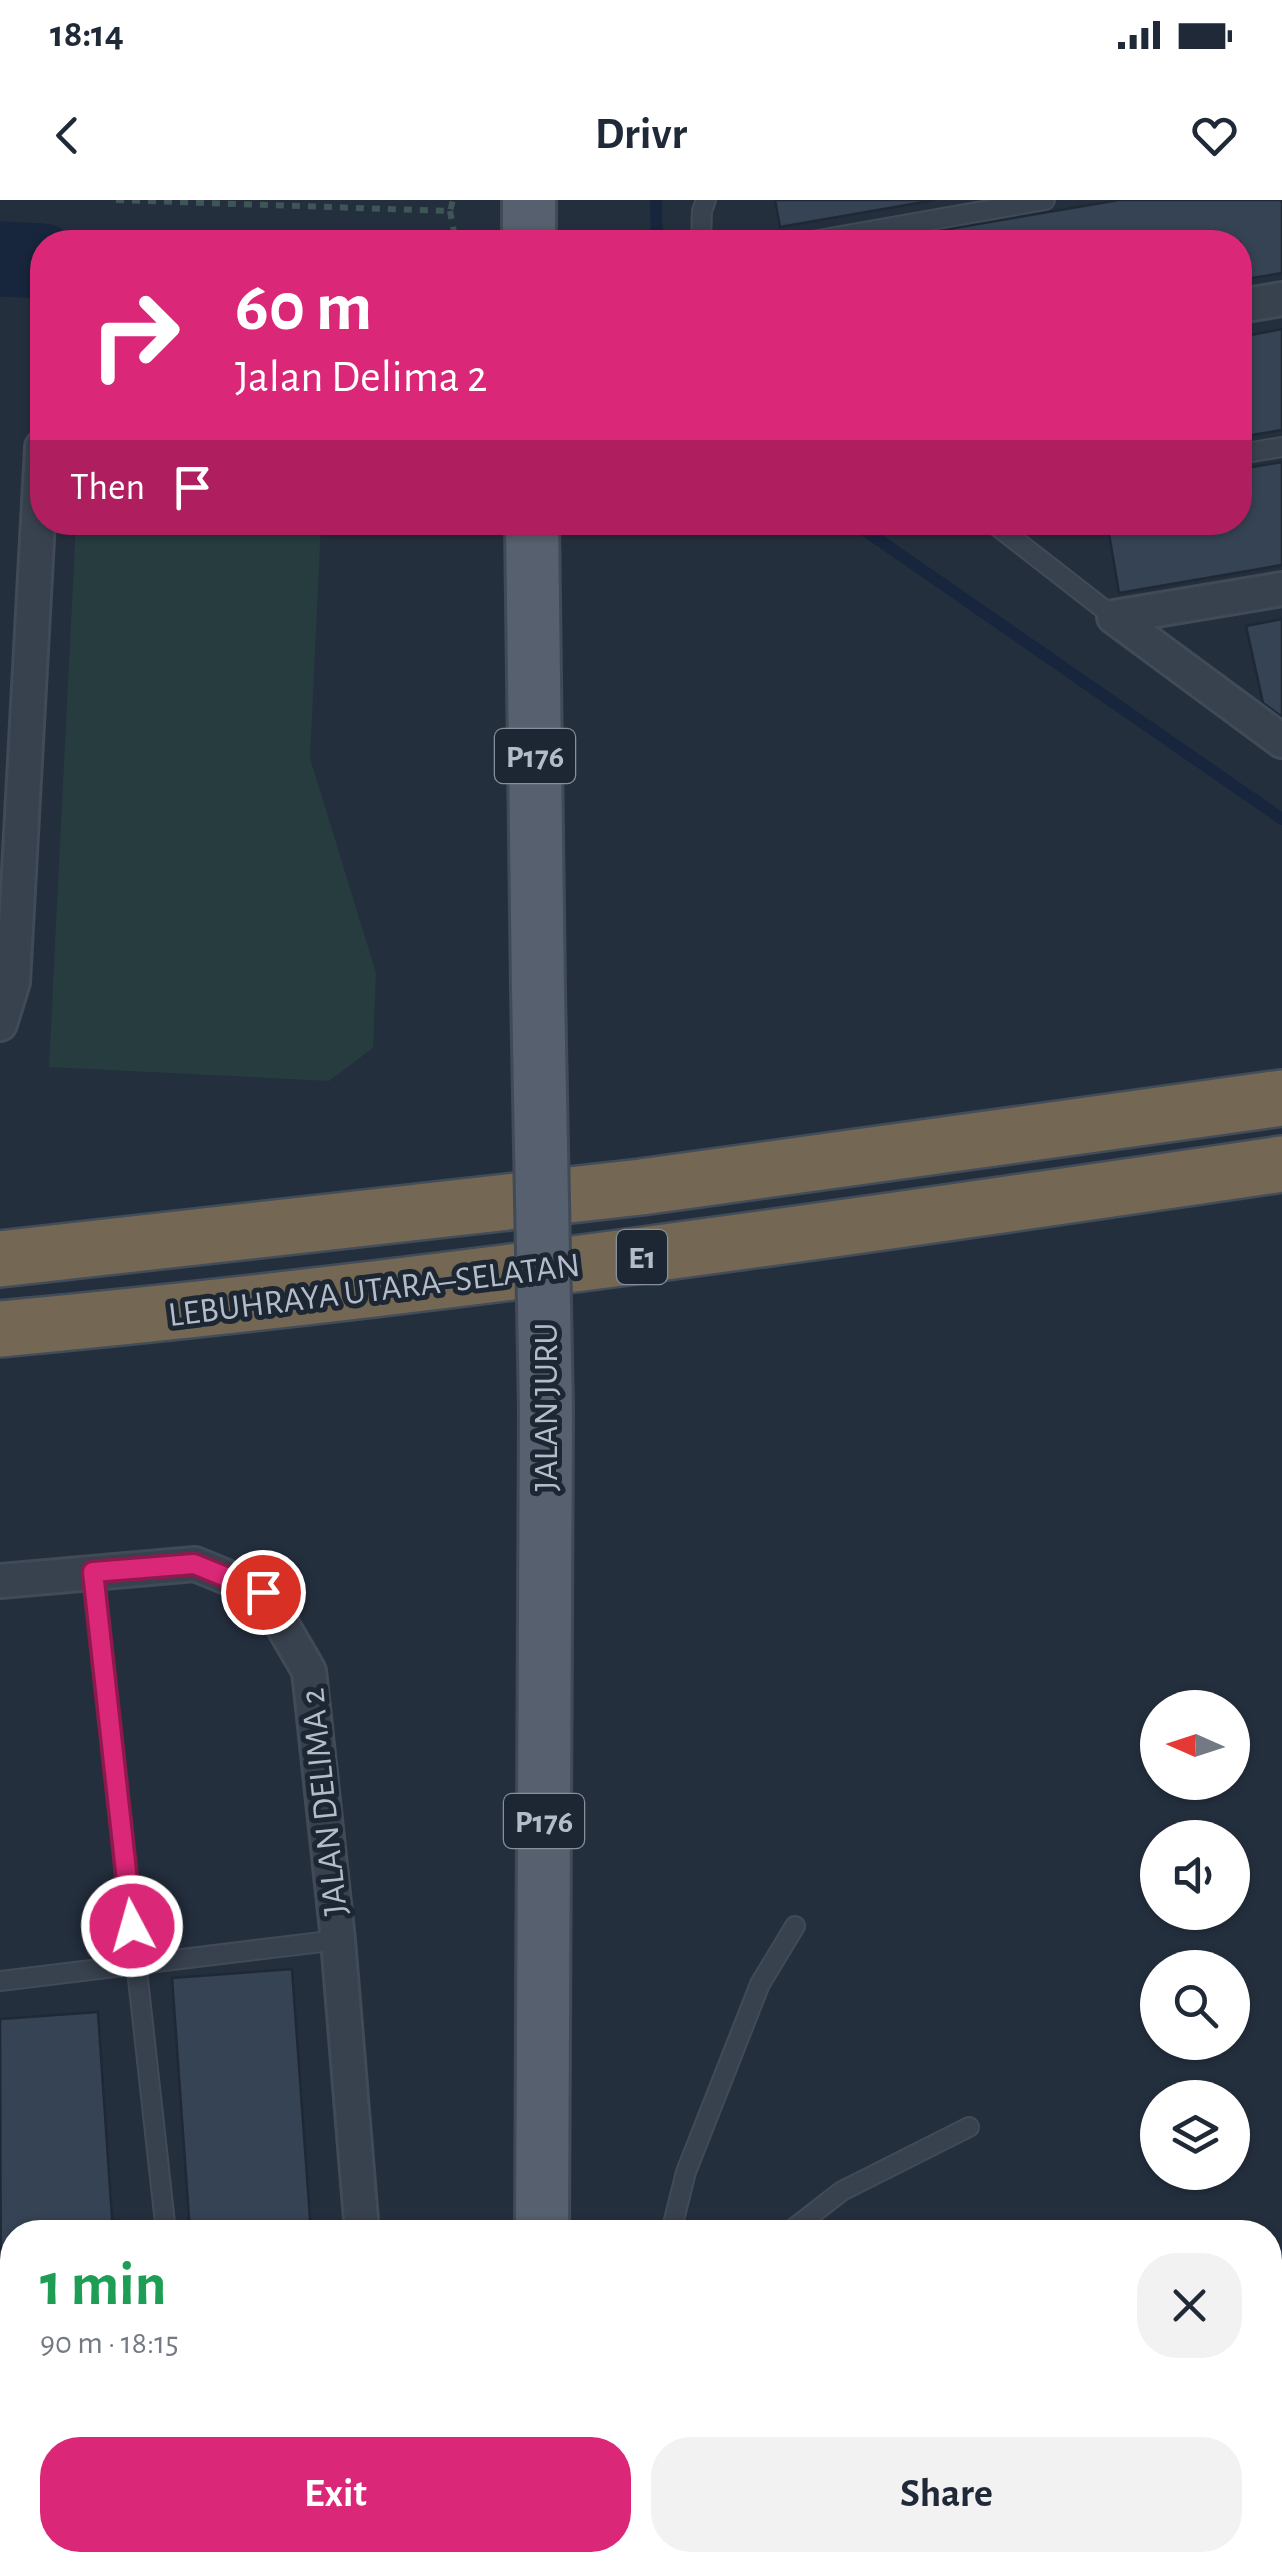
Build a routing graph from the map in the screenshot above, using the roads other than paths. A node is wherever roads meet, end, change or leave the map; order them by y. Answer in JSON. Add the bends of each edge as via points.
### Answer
{"nodes":[{"id":1,"x":529,"y":200,"type":"edge"},
{"id":2,"x":706,"y":200,"type":"edge"},
{"id":3,"x":1045,"y":200,"type":"edge"},
{"id":4,"x":529,"y":230,"type":"edge"},
{"id":5,"x":701,"y":230,"type":"edge"},
{"id":6,"x":875,"y":230,"type":"edge"},
{"id":7,"x":1282,"y":299,"type":"edge"},
{"id":8,"x":1252,"y":304,"type":"edge"},
{"id":9,"x":1282,"y":447,"type":"edge"},
{"id":10,"x":1252,"y":452,"type":"edge"},
{"id":11,"x":37,"y":535,"type":"edge"},
{"id":12,"x":532,"y":535,"type":"edge"},
{"id":13,"x":1009,"y":535,"type":"edge"},
{"id":14,"x":1282,"y":589,"type":"edge"},
{"id":15,"x":1114,"y":617,"type":"junction"},
{"id":16,"x":1282,"y":742,"type":"edge"},
{"id":17,"x":0,"y":1024,"type":"edge"},
{"id":18,"x":1282,"y":1098,"type":"edge"},
{"id":19,"x":1282,"y":1164,"type":"edge"},
{"id":20,"x":0,"y":1259,"type":"edge"},
{"id":21,"x":0,"y":1329,"type":"edge"},
{"id":22,"x":93,"y":1572,"type":"junction"},
{"id":23,"x":0,"y":1580,"type":"edge"},
{"id":24,"x":795,"y":1926,"type":"dead end"},
{"id":25,"x":338,"y":1940,"type":"junction"},
{"id":26,"x":136,"y":1965,"type":"junction"},
{"id":27,"x":0,"y":1982,"type":"edge"},
{"id":28,"x":969,"y":2127,"type":"dead end"},
{"id":29,"x":165,"y":2220,"type":"edge"},
{"id":30,"x":361,"y":2220,"type":"edge"},
{"id":31,"x":542,"y":2220,"type":"edge"},
{"id":32,"x":675,"y":2220,"type":"edge"},
{"id":33,"x":805,"y":2220,"type":"edge"}],
"edges":[{"from":1,"to":4,"type":"main road"},
{"from":2,"to":5,"type":"lane"},
{"from":3,"to":6,"type":"lane"},
{"from":7,"to":8,"type":"street"},
{"from":9,"to":10,"type":"lane"},
{"from":11,"to":17,"type":"street","via":[[13,982]]},
{"from":12,"to":31,"type":"main road","name":"JALAN JURU","number":"P176","bridge":true,"via":[[546,1410]]},
{"from":13,"to":15,"type":"lane"},
{"from":14,"to":15,"type":"street"},
{"from":15,"to":16,"type":"street"},
{"from":18,"to":20,"type":"highway","name":"LEBUHRAYA UTARA–SELATAN","number":"E1","via":[[641,1186]]},
{"from":19,"to":21,"type":"highway","name":"LEBUHRAYA UTARA–SELATAN","number":"E1","via":[[632,1259]]},
{"from":22,"to":23,"type":"street","name":"JALAN DELIMA 2"},
{"from":22,"to":25,"type":"street","name":"JALAN DELIMA 2","via":[[194,1564],[263,1592],[309,1671]]},
{"from":22,"to":26,"type":"lane"},
{"from":24,"to":32,"type":"lane","via":[[760,1984],[686,2172]]},
{"from":25,"to":26,"type":"lane"},
{"from":25,"to":30,"type":"street","name":"JALAN DELIMA 2"},
{"from":26,"to":27,"type":"lane"},
{"from":26,"to":29,"type":"lane"},
{"from":28,"to":33,"type":"lane","via":[[842,2190]]}]}
